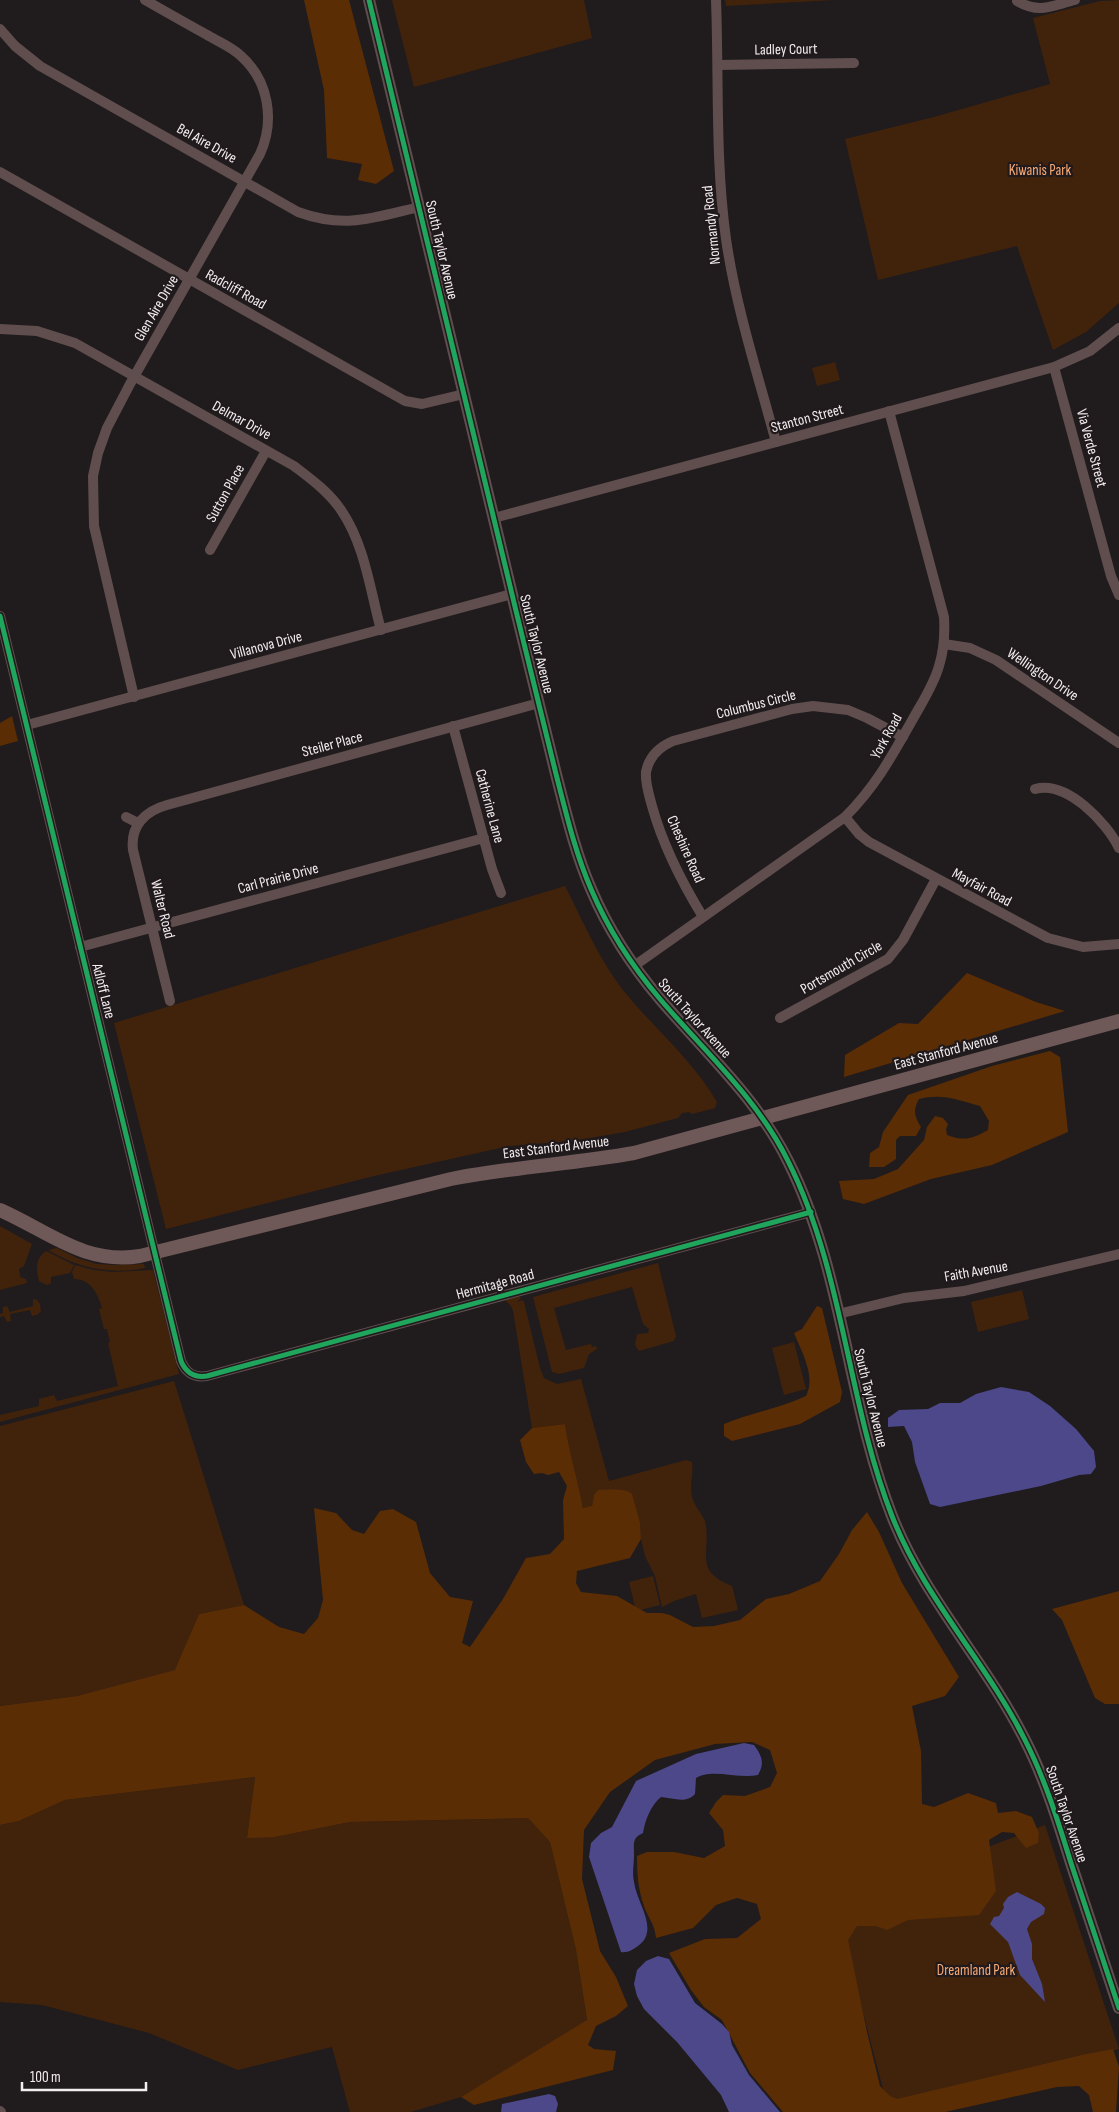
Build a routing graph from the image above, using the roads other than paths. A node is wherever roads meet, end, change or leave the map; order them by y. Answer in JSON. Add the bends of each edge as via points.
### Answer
{"nodes":[{"id":1,"x":145,"y":0,"type":"edge"},
{"id":2,"x":369,"y":0,"type":"edge"},
{"id":3,"x":716,"y":0,"type":"edge"},
{"id":4,"x":1075,"y":0,"type":"edge"},
{"id":5,"x":1017,"y":1,"type":"edge"},
{"id":6,"x":0,"y":29,"type":"edge"},
{"id":7,"x":854,"y":63,"type":"dead end"},
{"id":8,"x":718,"y":65,"type":"junction"},
{"id":9,"x":0,"y":172,"type":"edge"},
{"id":10,"x":244,"y":182,"type":"junction"},
{"id":11,"x":419,"y":207,"type":"junction"},
{"id":12,"x":189,"y":280,"type":"junction"},
{"id":13,"x":1119,"y":328,"type":"edge"},
{"id":14,"x":0,"y":329,"type":"edge"},
{"id":15,"x":1054,"y":367,"type":"junction"},
{"id":16,"x":134,"y":376,"type":"junction"},
{"id":17,"x":464,"y":394,"type":"junction"},
{"id":18,"x":889,"y":411,"type":"junction"},
{"id":19,"x":776,"y":442,"type":"junction"},
{"id":20,"x":266,"y":450,"type":"junction"},
{"id":21,"x":494,"y":518,"type":"junction"},
{"id":22,"x":210,"y":550,"type":"dead end"},
{"id":23,"x":512,"y":594,"type":"junction"},
{"id":24,"x":1119,"y":595,"type":"edge"},
{"id":25,"x":0,"y":616,"type":"edge"},
{"id":26,"x":381,"y":630,"type":"junction"},
{"id":27,"x":944,"y":644,"type":"junction"},
{"id":28,"x":134,"y":697,"type":"junction"},
{"id":29,"x":539,"y":703,"type":"junction"},
{"id":30,"x":27,"y":725,"type":"junction"},
{"id":31,"x":453,"y":726,"type":"junction"},
{"id":32,"x":903,"y":737,"type":"junction"},
{"id":33,"x":1119,"y":743,"type":"edge"},
{"id":34,"x":1035,"y":789,"type":"dead end"},
{"id":35,"x":648,"y":790,"type":"joint"},
{"id":36,"x":126,"y":817,"type":"dead end"},
{"id":37,"x":845,"y":817,"type":"junction"},
{"id":38,"x":138,"y":824,"type":"junction"},
{"id":39,"x":484,"y":838,"type":"junction"},
{"id":40,"x":1119,"y":848,"type":"edge"},
{"id":41,"x":936,"y":879,"type":"junction"},
{"id":42,"x":501,"y":894,"type":"dead end"},
{"id":43,"x":703,"y":917,"type":"junction"},
{"id":44,"x":152,"y":928,"type":"junction"},
{"id":45,"x":1119,"y":944,"type":"edge"},
{"id":46,"x":80,"y":947,"type":"junction"},
{"id":47,"x":634,"y":966,"type":"junction"},
{"id":48,"x":170,"y":1001,"type":"dead end"},
{"id":49,"x":780,"y":1018,"type":"dead end"},
{"id":50,"x":1119,"y":1021,"type":"edge"},
{"id":51,"x":762,"y":1118,"type":"junction"},
{"id":52,"x":0,"y":1210,"type":"edge"},
{"id":53,"x":811,"y":1212,"type":"junction"},
{"id":54,"x":156,"y":1253,"type":"junction"},
{"id":55,"x":1119,"y":1254,"type":"edge"},
{"id":56,"x":838,"y":1314,"type":"junction"},
{"id":57,"x":187,"y":1372,"type":"joint"},
{"id":58,"x":1119,"y":2008,"type":"edge"}],
"edges":[{"from":1,"to":10,"type":"street","name":"Glen Aire Drive","via":[[232,49],[257,76],[266,98],[268,126],[264,144]]},
{"from":2,"to":11,"type":"street","name":"South Taylor Avenue"},
{"from":3,"to":8,"type":"street","name":"Normandy Road"},
{"from":4,"to":5,"type":"street","via":[[1036,8]]},
{"from":6,"to":10,"type":"street","name":"Bel Aire Drive","via":[[40,66]]},
{"from":7,"to":8,"type":"street","name":"Ladley Court"},
{"from":8,"to":19,"type":"street","name":"Normandy Road","via":[[720,164],[727,246],[743,321]]},
{"from":9,"to":12,"type":"street","name":"Radcliff Road"},
{"from":10,"to":11,"type":"street","name":"Bel Aire Drive","via":[[298,212],[332,221],[355,222]]},
{"from":10,"to":12,"type":"street","name":"Glen Aire Drive"},
{"from":11,"to":17,"type":"street","name":"South Taylor Avenue"},
{"from":12,"to":16,"type":"street","name":"Glen Aire Drive"},
{"from":12,"to":17,"type":"street","name":"Radcliff Road","via":[[405,401],[422,404]]},
{"from":13,"to":15,"type":"street","name":"Stanton Street","via":[[1090,351]]},
{"from":14,"to":16,"type":"street","name":"Delmar Drive","via":[[38,331],[57,336]]},
{"from":15,"to":18,"type":"street","name":"Stanton Street"},
{"from":15,"to":24,"type":"street","name":"Via Verde Street"},
{"from":16,"to":20,"type":"street","name":"Delmar Drive"},
{"from":16,"to":28,"type":"street","name":"Glen Aire Drive","via":[[107,428],[98,454],[92,501],[94,526]]},
{"from":17,"to":21,"type":"street","name":"South Taylor Avenue"},
{"from":18,"to":19,"type":"street","name":"Stanton Street"},
{"from":18,"to":27,"type":"street","name":"York Road","via":[[942,605]]},
{"from":19,"to":21,"type":"street","name":"Stanton Street"},
{"from":20,"to":22,"type":"street","name":"Sutton Place"},
{"from":20,"to":26,"type":"street","name":"Delmar Drive","via":[[310,478],[341,510],[358,542]]},
{"from":21,"to":23,"type":"street","name":"South Taylor Avenue"},
{"from":23,"to":26,"type":"street","name":"Villanova Drive"},
{"from":23,"to":29,"type":"street","name":"South Taylor Avenue"},
{"from":25,"to":30,"type":"street","name":"Adloff Lane"},
{"from":26,"to":28,"type":"street","name":"Villanova Drive"},
{"from":27,"to":32,"type":"street","name":"York Road","via":[[935,675]]},
{"from":27,"to":33,"type":"street","name":"Wellington Drive","via":[[970,648],[996,660]]},
{"from":28,"to":30,"type":"street","name":"Villanova Drive"},
{"from":29,"to":31,"type":"street","name":"Steiler Place"},
{"from":29,"to":47,"type":"street","name":"South Taylor Avenue","via":[[583,869],[609,925]]},
{"from":30,"to":46,"type":"street","name":"Adloff Lane"},
{"from":31,"to":38,"type":"street","name":"Steiler Place","via":[[157,808],[145,814]]},
{"from":31,"to":39,"type":"street","name":"Catherine Lane"},
{"from":32,"to":35,"type":"street","name":"Columbus Circle","via":[[848,710],[824,706],[792,709],[666,744],[656,751],[648,765]]},
{"from":32,"to":37,"type":"street","name":"York Road","via":[[873,787]]},
{"from":34,"to":40,"type":"street","via":[[1055,790],[1078,802],[1102,821]]},
{"from":35,"to":43,"type":"street","name":"Cheshire Road","via":[[668,854]]},
{"from":36,"to":38,"type":"street"},
{"from":37,"to":41,"type":"street","name":"Mayfair Road","via":[[869,842]]},
{"from":37,"to":43,"type":"street","name":"York Road"},
{"from":38,"to":44,"type":"street","name":"Walter Road","via":[[133,850]]},
{"from":39,"to":42,"type":"street","name":"Catherine Lane"},
{"from":39,"to":44,"type":"street","name":"Carl Prairie Drive"},
{"from":41,"to":45,"type":"street","name":"Mayfair Road","via":[[1048,938],[1083,948]]},
{"from":41,"to":49,"type":"street","name":"Portsmouth Circle","via":[[903,940],[888,959]]},
{"from":43,"to":47,"type":"street","name":"York Road"},
{"from":44,"to":46,"type":"street","name":"Carl Prairie Drive"},
{"from":44,"to":48,"type":"street","name":"Walter Road"},
{"from":46,"to":54,"type":"street","name":"Adloff Lane"},
{"from":47,"to":51,"type":"street","name":"South Taylor Avenue","via":[[732,1077]]},
{"from":50,"to":51,"type":"main road","name":"East Stanford Avenue"},
{"from":51,"to":53,"type":"street","name":"South Taylor Avenue","via":[[785,1154]]},
{"from":51,"to":54,"type":"main road","name":"East Stanford Avenue","via":[[634,1153],[451,1179]]},
{"from":52,"to":54,"type":"main road","name":"East Stanford Avenue","via":[[87,1253],[131,1258]]},
{"from":53,"to":56,"type":"street","name":"South Taylor Avenue"},
{"from":53,"to":57,"type":"street","name":"Hermitage Road","via":[[207,1376],[198,1377]]},
{"from":54,"to":57,"type":"street","name":"Adloff Lane","via":[[181,1362]]},
{"from":55,"to":56,"type":"street","name":"Faith Avenue","via":[[964,1292],[904,1298]]},
{"from":56,"to":58,"type":"street","name":"South Taylor Avenue","via":[[874,1464],[894,1523],[918,1573],[1003,1701],[1035,1760]]}]}
